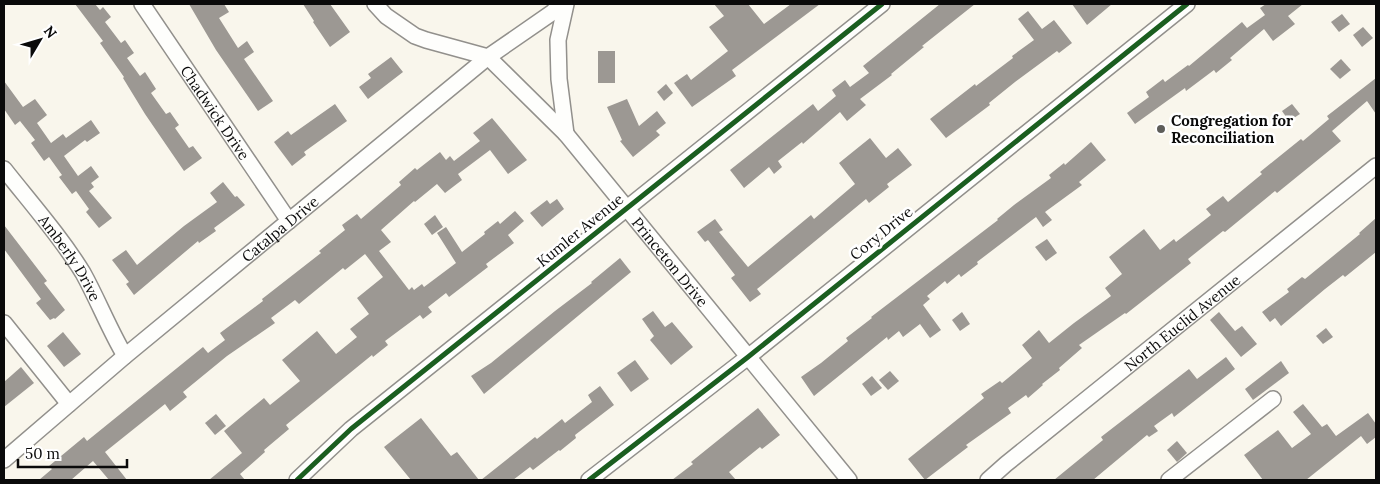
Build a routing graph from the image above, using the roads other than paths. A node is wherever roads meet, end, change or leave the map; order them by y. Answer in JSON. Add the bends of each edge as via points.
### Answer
{"nodes":[{"id":1,"x":142,"y":4,"type":"edge"},
{"id":2,"x":375,"y":4,"type":"edge"},
{"id":3,"x":560,"y":4,"type":"edge"},
{"id":4,"x":566,"y":4,"type":"edge"},
{"id":5,"x":882,"y":4,"type":"edge"},
{"id":6,"x":1187,"y":4,"type":"edge"},
{"id":7,"x":488,"y":57,"type":"junction"},
{"id":8,"x":566,"y":134,"type":"junction"},
{"id":9,"x":1376,"y":166,"type":"edge"},
{"id":10,"x":4,"y":169,"type":"edge"},
{"id":11,"x":627,"y":208,"type":"junction"},
{"id":12,"x":288,"y":221,"type":"junction"},
{"id":13,"x":4,"y":323,"type":"edge"},
{"id":14,"x":125,"y":356,"type":"junction"},
{"id":15,"x":748,"y":357,"type":"junction"},
{"id":16,"x":1272,"y":399,"type":"dead end"},
{"id":17,"x":69,"y":404,"type":"junction"},
{"id":18,"x":4,"y":460,"type":"edge"},
{"id":19,"x":297,"y":480,"type":"edge"},
{"id":20,"x":590,"y":480,"type":"edge"},
{"id":21,"x":849,"y":480,"type":"edge"},
{"id":22,"x":988,"y":480,"type":"edge"},
{"id":23,"x":1169,"y":480,"type":"edge"}],
"edges":[{"from":1,"to":12,"type":"street","name":"Chadwick Drive"},
{"from":2,"to":7,"type":"street","name":"Princeton Drive","via":[[415,36]]},
{"from":3,"to":7,"type":"street","name":"Catalpa Drive"},
{"from":4,"to":8,"type":"street","via":[[558,40]]},
{"from":5,"to":11,"type":"street","name":"Kumler Avenue"},
{"from":6,"to":15,"type":"street","name":"Cory Drive"},
{"from":7,"to":8,"type":"street","name":"Princeton Drive"},
{"from":7,"to":12,"type":"street","name":"Catalpa Drive"},
{"from":8,"to":11,"type":"street","name":"Princeton Drive"},
{"from":9,"to":22,"type":"street","name":"North Euclid Avenue"},
{"from":10,"to":14,"type":"street","name":"Amberly Drive","via":[[73,258]]},
{"from":11,"to":15,"type":"street","name":"Princeton Drive"},
{"from":11,"to":19,"type":"street","name":"Kumler Avenue","via":[[351,429]]},
{"from":12,"to":14,"type":"street","name":"Catalpa Drive"},
{"from":13,"to":17,"type":"street"},
{"from":14,"to":17,"type":"street","name":"Catalpa Drive"},
{"from":15,"to":20,"type":"street","name":"Cory Drive"},
{"from":15,"to":21,"type":"street","name":"Princeton Drive"},
{"from":16,"to":23,"type":"street"},
{"from":17,"to":18,"type":"street","name":"Catalpa Drive"}]}
